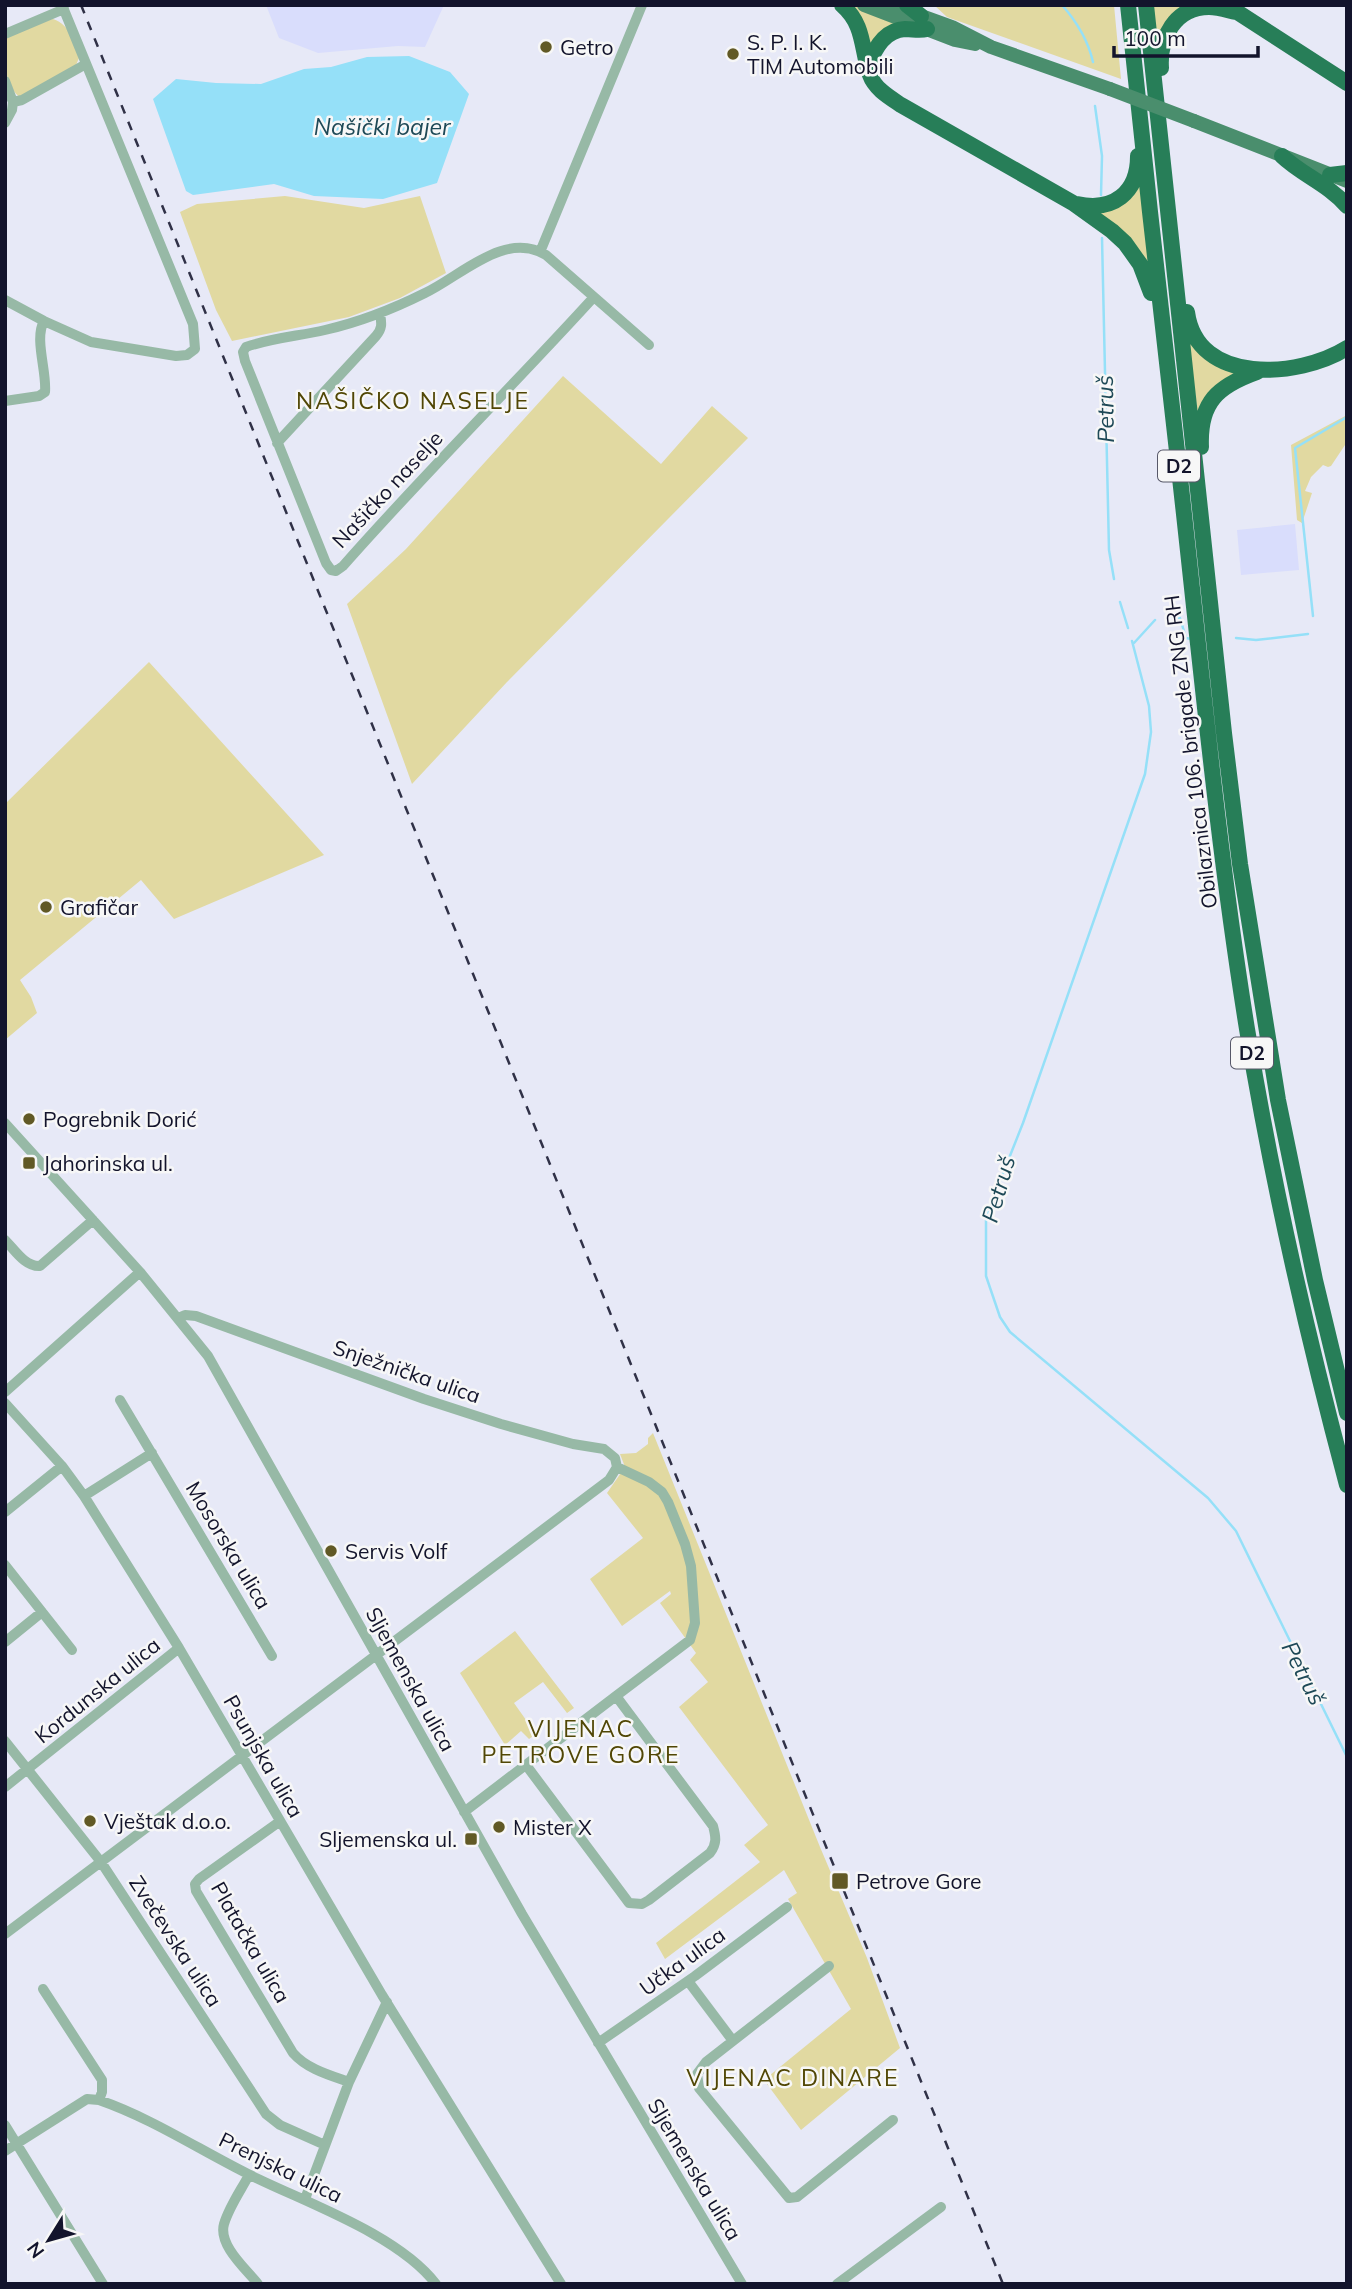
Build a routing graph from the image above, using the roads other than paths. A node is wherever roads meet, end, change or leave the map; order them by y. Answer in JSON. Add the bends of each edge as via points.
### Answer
{"nodes":[{"id":1,"x":642,"y":5,"type":"edge"},
{"id":2,"x":842,"y":5,"type":"edge"},
{"id":3,"x":864,"y":5,"type":"edge"},
{"id":4,"x":891,"y":5,"type":"edge"},
{"id":5,"x":907,"y":5,"type":"edge"},
{"id":6,"x":1128,"y":5,"type":"edge"},
{"id":7,"x":1146,"y":5,"type":"edge"},
{"id":8,"x":63,"y":7,"type":"edge"},
{"id":9,"x":1231,"y":9,"type":"edge"},
{"id":10,"x":924,"y":23,"type":"junction"},
{"id":11,"x":5,"y":34,"type":"edge"},
{"id":12,"x":86,"y":64,"type":"junction"},
{"id":13,"x":868,"y":67,"type":"junction"},
{"id":14,"x":5,"y":81,"type":"edge"},
{"id":15,"x":1347,"y":83,"type":"edge"},
{"id":16,"x":1156,"y":94,"type":"junction"},
{"id":17,"x":13,"y":102,"type":"junction"},
{"id":18,"x":5,"y":123,"type":"edge"},
{"id":19,"x":1141,"y":129,"type":"junction"},
{"id":20,"x":1282,"y":156,"type":"junction"},
{"id":21,"x":1347,"y":173,"type":"edge"},
{"id":22,"x":1330,"y":175,"type":"junction"},
{"id":23,"x":1347,"y":181,"type":"edge"},
{"id":24,"x":1073,"y":203,"type":"junction"},
{"id":25,"x":1347,"y":206,"type":"edge"},
{"id":26,"x":540,"y":252,"type":"junction"},
{"id":27,"x":1175,"y":276,"type":"junction"},
{"id":28,"x":593,"y":298,"type":"junction"},
{"id":29,"x":5,"y":300,"type":"edge"},
{"id":30,"x":380,"y":314,"type":"junction"},
{"id":31,"x":1161,"y":318,"type":"junction"},
{"id":32,"x":44,"y":321,"type":"junction"},
{"id":33,"x":649,"y":345,"type":"dead end"},
{"id":34,"x":1347,"y":348,"type":"edge"},
{"id":35,"x":1263,"y":370,"type":"junction"},
{"id":36,"x":5,"y":401,"type":"edge"},
{"id":37,"x":277,"y":443,"type":"junction"},
{"id":38,"x":1198,"y":491,"type":"junction"},
{"id":39,"x":5,"y":1123,"type":"edge"},
{"id":40,"x":93,"y":1220,"type":"junction"},
{"id":41,"x":5,"y":1240,"type":"edge"},
{"id":42,"x":140,"y":1272,"type":"junction"},
{"id":43,"x":178,"y":1318,"type":"junction"},
{"id":44,"x":5,"y":1392,"type":"edge"},
{"id":45,"x":120,"y":1400,"type":"dead end"},
{"id":46,"x":5,"y":1403,"type":"edge"},
{"id":47,"x":1347,"y":1413,"type":"edge"},
{"id":48,"x":152,"y":1453,"type":"junction"},
{"id":49,"x":62,"y":1466,"type":"junction"},
{"id":50,"x":617,"y":1467,"type":"junction"},
{"id":51,"x":1347,"y":1485,"type":"edge"},
{"id":52,"x":84,"y":1496,"type":"junction"},
{"id":53,"x":5,"y":1512,"type":"edge"},
{"id":54,"x":5,"y":1565,"type":"edge"},
{"id":55,"x":43,"y":1612,"type":"junction"},
{"id":56,"x":5,"y":1642,"type":"edge"},
{"id":57,"x":179,"y":1648,"type":"junction"},
{"id":58,"x":72,"y":1650,"type":"dead end"},
{"id":59,"x":272,"y":1656,"type":"dead end"},
{"id":60,"x":375,"y":1656,"type":"junction"},
{"id":61,"x":616,"y":1696,"type":"junction"},
{"id":62,"x":5,"y":1741,"type":"edge"},
{"id":63,"x":241,"y":1756,"type":"junction"},
{"id":64,"x":526,"y":1765,"type":"junction"},
{"id":65,"x":28,"y":1770,"type":"junction"},
{"id":66,"x":5,"y":1787,"type":"edge"},
{"id":67,"x":464,"y":1812,"type":"junction"},
{"id":68,"x":279,"y":1822,"type":"junction"},
{"id":69,"x":101,"y":1862,"type":"junction"},
{"id":70,"x":787,"y":1907,"type":"dead end"},
{"id":71,"x":5,"y":1934,"type":"edge"},
{"id":72,"x":829,"y":1966,"type":"dead end"},
{"id":73,"x":688,"y":1981,"type":"junction"},
{"id":74,"x":43,"y":1989,"type":"dead end"},
{"id":75,"x":387,"y":2002,"type":"junction"},
{"id":76,"x":733,"y":2041,"type":"junction"},
{"id":77,"x":598,"y":2043,"type":"junction"},
{"id":78,"x":349,"y":2082,"type":"junction"},
{"id":79,"x":99,"y":2100,"type":"junction"},
{"id":80,"x":893,"y":2120,"type":"dead end"},
{"id":81,"x":5,"y":2124,"type":"edge"},
{"id":82,"x":16,"y":2143,"type":"junction"},
{"id":83,"x":325,"y":2145,"type":"junction"},
{"id":84,"x":5,"y":2151,"type":"edge"},
{"id":85,"x":249,"y":2175,"type":"junction"},
{"id":86,"x":304,"y":2199,"type":"junction"},
{"id":87,"x":941,"y":2207,"type":"dead end"},
{"id":88,"x":103,"y":2284,"type":"edge"},
{"id":89,"x":258,"y":2284,"type":"edge"},
{"id":90,"x":436,"y":2284,"type":"edge"},
{"id":91,"x":561,"y":2284,"type":"edge"},
{"id":92,"x":742,"y":2284,"type":"edge"},
{"id":93,"x":837,"y":2284,"type":"edge"}],
"edges":[{"from":1,"to":26,"type":"street"},
{"from":2,"to":13,"type":"highway","via":[[861,33]]},
{"from":3,"to":10,"type":"main road"},
{"from":4,"to":10,"type":"main road"},
{"from":5,"to":10,"type":"highway"},
{"from":6,"to":19,"type":"highway","name":"Obilaznica 106. brigade ZNG RH","number":"D2"},
{"from":7,"to":16,"type":"highway","name":"Obilaznica 106. brigade ZNG RH","number":"D2"},
{"from":8,"to":11,"type":"street"},
{"from":8,"to":12,"type":"street"},
{"from":9,"to":15,"type":"highway"},
{"from":9,"to":16,"type":"highway","via":[[1196,9],[1172,24],[1162,42]]},
{"from":10,"to":13,"type":"highway","via":[[920,31],[901,30],[888,36],[877,46]]},
{"from":10,"to":20,"type":"main road","bridge":true,"via":[[952,27],[991,47]]},
{"from":12,"to":17,"type":"street"},
{"from":12,"to":32,"type":"street","via":[[193,324],[196,344],[192,353],[176,356],[104,345]]},
{"from":13,"to":24,"type":"highway","via":[[876,85],[888,96]]},
{"from":14,"to":17,"type":"street"},
{"from":16,"to":27,"type":"highway","name":"Obilaznica 106. brigade ZNG RH","number":"D2"},
{"from":17,"to":18,"type":"street"},
{"from":19,"to":24,"type":"highway","via":[[1136,173],[1128,190],[1105,206]]},
{"from":19,"to":31,"type":"highway","name":"Obilaznica 106. brigade ZNG RH","number":"D2"},
{"from":20,"to":22,"type":"main road"},
{"from":20,"to":25,"type":"highway"},
{"from":21,"to":22,"type":"highway"},
{"from":22,"to":23,"type":"main road"},
{"from":24,"to":31,"type":"highway","via":[[1133,253],[1146,274]]},
{"from":26,"to":28,"type":"street"},
{"from":26,"to":30,"type":"street","name":"Našičko naselje","via":[[514,247],[499,252]]},
{"from":27,"to":35,"type":"highway","via":[[1192,332],[1205,350],[1231,366]]},
{"from":27,"to":38,"type":"highway","name":"Obilaznica 106. brigade ZNG RH","number":"D2"},
{"from":28,"to":33,"type":"street"},
{"from":28,"to":37,"type":"street","name":"Našičko naselje","via":[[336,571],[326,563]]},
{"from":29,"to":32,"type":"street"},
{"from":30,"to":37,"type":"street","via":[[381,331]]},
{"from":30,"to":37,"type":"street","name":"Našičko naselje","via":[[244,349]]},
{"from":31,"to":51,"type":"highway","name":"Obilaznica 106. brigade ZNG RH","number":"D2","via":[[1224,870],[1248,1032],[1293,1263]]},
{"from":32,"to":36,"type":"street","via":[[40,336],[45,392]]},
{"from":34,"to":35,"type":"highway","via":[[1307,365]]},
{"from":35,"to":38,"type":"highway","via":[[1224,386],[1207,409]]},
{"from":38,"to":47,"type":"highway","name":"Obilaznica 106. brigade ZNG RH","number":"D2","via":[[1259,992],[1303,1226]]},
{"from":39,"to":40,"type":"street","name":"Sljemenska ulica"},
{"from":40,"to":41,"type":"street","via":[[40,1266],[26,1263]]},
{"from":40,"to":42,"type":"street","name":"Sljemenska ulica"},
{"from":42,"to":43,"type":"street","name":"Sljemenska ulica"},
{"from":42,"to":44,"type":"street"},
{"from":43,"to":50,"type":"street","name":"Snježnička ulica","via":[[196,1316],[501,1424],[604,1449],[615,1458]]},
{"from":43,"to":60,"type":"street","name":"Sljemenska ulica","via":[[208,1356]]},
{"from":45,"to":48,"type":"street","name":"Mosorska ulica"},
{"from":46,"to":49,"type":"street","name":"Psunjska ulica"},
{"from":48,"to":52,"type":"street"},
{"from":48,"to":59,"type":"street","name":"Mosorska ulica"},
{"from":49,"to":52,"type":"street","name":"Psunjska ulica"},
{"from":49,"to":53,"type":"street"},
{"from":50,"to":60,"type":"street","via":[[609,1480]]},
{"from":50,"to":61,"type":"street","via":[[649,1482],[668,1502],[691,1566],[695,1623],[690,1640]]},
{"from":52,"to":57,"type":"street","name":"Psunjska ulica"},
{"from":54,"to":55,"type":"street"},
{"from":55,"to":56,"type":"street"},
{"from":55,"to":58,"type":"street"},
{"from":57,"to":63,"type":"street","name":"Psunjska ulica"},
{"from":57,"to":65,"type":"street","name":"Kordunska ulica"},
{"from":60,"to":63,"type":"street"},
{"from":60,"to":67,"type":"street","name":"Sljemenska ulica"},
{"from":61,"to":64,"type":"street"},
{"from":61,"to":64,"type":"street","via":[[716,1835],[710,1853],[667,1887],[642,1903],[629,1903]]},
{"from":62,"to":65,"type":"street","name":"Zvečevska ulica"},
{"from":63,"to":68,"type":"street","name":"Psunjska ulica"},
{"from":63,"to":69,"type":"street"},
{"from":64,"to":67,"type":"street"},
{"from":65,"to":66,"type":"street","name":"Kordunska ulica"},
{"from":65,"to":69,"type":"street","name":"Zvečevska ulica"},
{"from":67,"to":77,"type":"street","name":"Sljemenska ulica"},
{"from":68,"to":75,"type":"street","name":"Psunjska ulica"},
{"from":68,"to":78,"type":"street","name":"Platačka ulica","via":[[199,1880],[196,1891],[293,2053],[311,2067]]},
{"from":69,"to":71,"type":"street"},
{"from":69,"to":83,"type":"street","name":"Zvečevska ulica","via":[[266,2114]]},
{"from":70,"to":73,"type":"street","name":"Učka ulica"},
{"from":72,"to":76,"type":"street"},
{"from":73,"to":76,"type":"street"},
{"from":73,"to":77,"type":"street","name":"Učka ulica"},
{"from":74,"to":79,"type":"street","via":[[102,2080]]},
{"from":75,"to":78,"type":"street"},
{"from":75,"to":91,"type":"street","name":"Psunjska ulica"},
{"from":76,"to":80,"type":"street","via":[[701,2068],[699,2088],[789,2198],[797,2197]]},
{"from":77,"to":92,"type":"street","name":"Sljemenska ulica"},
{"from":78,"to":83,"type":"street"},
{"from":79,"to":82,"type":"street","via":[[87,2099]]},
{"from":79,"to":85,"type":"street","name":"Prenjska ulica"},
{"from":81,"to":82,"type":"street"},
{"from":82,"to":84,"type":"street"},
{"from":82,"to":88,"type":"street"},
{"from":83,"to":86,"type":"street"},
{"from":85,"to":86,"type":"street","name":"Prenjska ulica"},
{"from":85,"to":89,"type":"street","via":[[224,2224],[224,2235]]},
{"from":86,"to":90,"type":"street","name":"Prenjska ulica","via":[[412,2259]]},
{"from":87,"to":93,"type":"street"}]}
